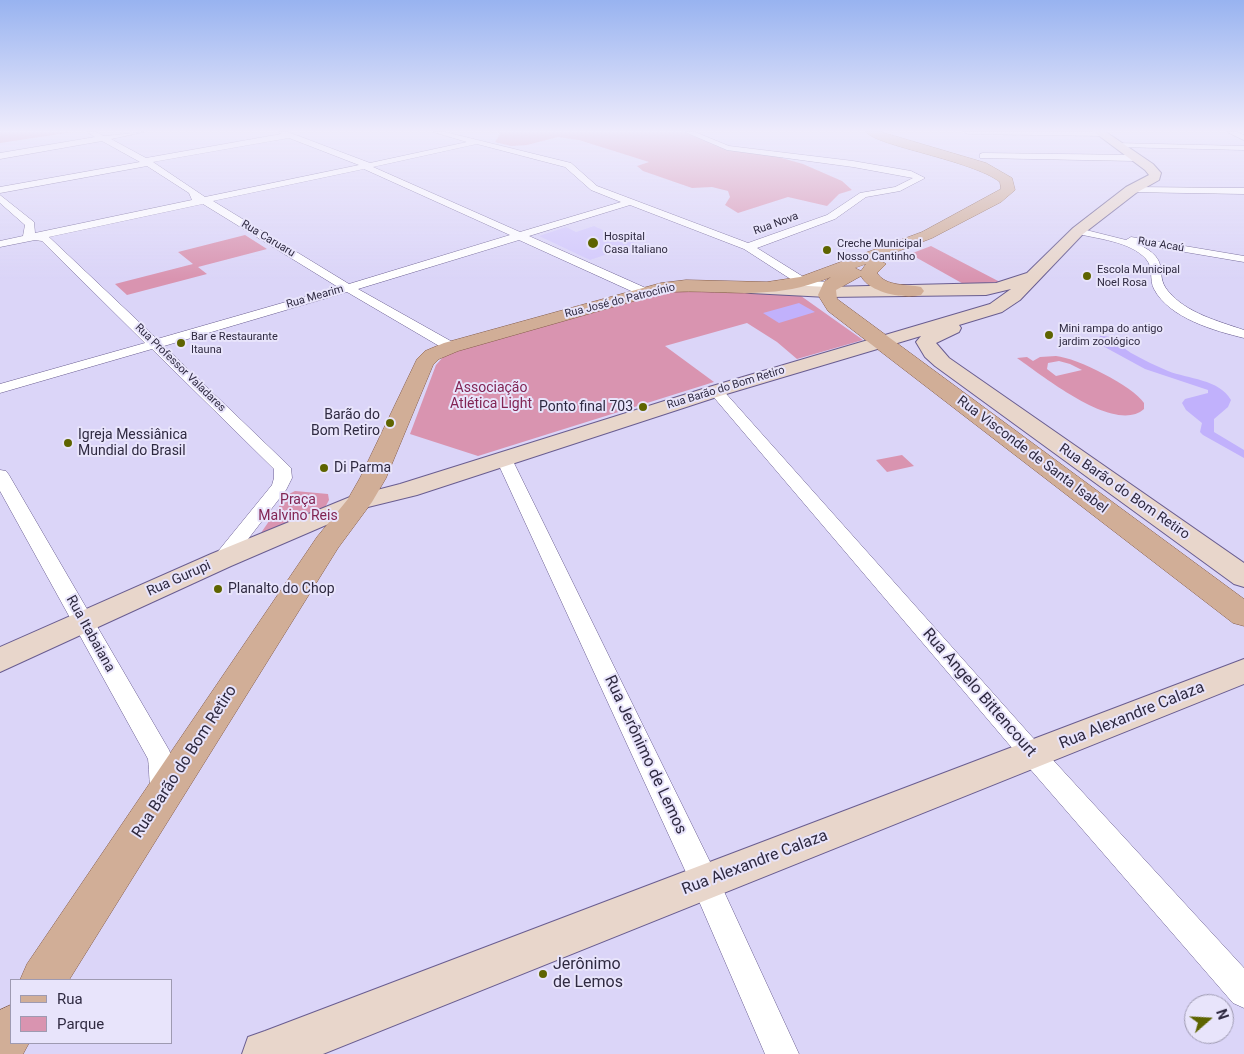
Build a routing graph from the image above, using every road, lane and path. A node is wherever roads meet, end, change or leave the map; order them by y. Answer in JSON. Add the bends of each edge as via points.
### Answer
{"nodes":[{"id":1,"x":38,"y":181,"type":"edge"},
{"id":2,"x":180,"y":181,"type":"edge"},
{"id":3,"x":278,"y":181,"type":"edge"},
{"id":4,"x":396,"y":181,"type":"edge"},
{"id":5,"x":584,"y":181,"type":"edge"},
{"id":6,"x":914,"y":181,"type":"edge"},
{"id":7,"x":1007,"y":181,"type":"edge"},
{"id":8,"x":1016,"y":181,"type":"edge"},
{"id":9,"x":1146,"y":181,"type":"edge"},
{"id":10,"x":0,"y":190,"type":"edge"},
{"id":11,"x":1131,"y":190,"type":"junction"},
{"id":12,"x":1233,"y":191,"type":"junction"},
{"id":13,"x":1244,"y":191,"type":"edge"},
{"id":14,"x":205,"y":197,"type":"junction"},
{"id":15,"x":0,"y":198,"type":"edge"},
{"id":16,"x":1244,"y":198,"type":"edge"},
{"id":17,"x":628,"y":202,"type":"junction"},
{"id":18,"x":1078,"y":231,"type":"junction"},
{"id":19,"x":41,"y":232,"type":"junction"},
{"id":20,"x":519,"y":236,"type":"junction"},
{"id":21,"x":0,"y":237,"type":"edge"},
{"id":22,"x":0,"y":244,"type":"edge"},
{"id":23,"x":748,"y":248,"type":"junction"},
{"id":24,"x":1244,"y":259,"type":"edge"},
{"id":25,"x":878,"y":264,"type":"junction"},
{"id":26,"x":1035,"y":274,"type":"junction"},
{"id":27,"x":804,"y":282,"type":"junction"},
{"id":28,"x":348,"y":288,"type":"junction"},
{"id":29,"x":728,"y":288,"type":"junction"},
{"id":30,"x":828,"y":288,"type":"junction"},
{"id":31,"x":915,"y":291,"type":"junction"},
{"id":32,"x":644,"y":292,"type":"junction"},
{"id":33,"x":1244,"y":334,"type":"edge"},
{"id":34,"x":881,"y":341,"type":"junction"},
{"id":35,"x":156,"y":343,"type":"junction"},
{"id":36,"x":451,"y":346,"type":"junction"},
{"id":37,"x":0,"y":389,"type":"edge"},
{"id":38,"x":716,"y":391,"type":"junction"},
{"id":39,"x":504,"y":459,"type":"junction"},
{"id":40,"x":0,"y":475,"type":"edge"},
{"id":41,"x":408,"y":490,"type":"junction"},
{"id":42,"x":359,"y":502,"type":"junction"},
{"id":43,"x":327,"y":543,"type":"junction"},
{"id":44,"x":221,"y":560,"type":"junction"},
{"id":45,"x":1244,"y":578,"type":"edge"},
{"id":46,"x":1244,"y":614,"type":"edge"},
{"id":47,"x":84,"y":623,"type":"junction"},
{"id":48,"x":0,"y":660,"type":"edge"},
{"id":49,"x":1244,"y":671,"type":"edge"},
{"id":50,"x":1033,"y":755,"type":"junction"},
{"id":51,"x":162,"y":797,"type":"junction"},
{"id":52,"x":705,"y":882,"type":"junction"},
{"id":53,"x":44,"y":979,"type":"edge"},
{"id":54,"x":1244,"y":992,"type":"edge"},
{"id":55,"x":10,"y":1031,"type":"edge"},
{"id":56,"x":0,"y":1047,"type":"edge"},
{"id":57,"x":265,"y":1054,"type":"edge"},
{"id":58,"x":782,"y":1054,"type":"edge"}],
"edges":[{"from":1,"to":10,"type":"street"},
{"from":2,"to":14,"type":"street","name":"Rua Caruaru"},
{"from":3,"to":14,"type":"street"},
{"from":4,"to":20,"type":"street"},
{"from":5,"to":17,"type":"street"},
{"from":6,"to":23,"type":"street","name":"Rua Nova","via":[[897,189],[863,195],[831,217]]},
{"from":7,"to":27,"type":"main road","via":[[1008,190],[996,199],[927,235]]},
{"from":8,"to":25,"type":"main road","via":[[1022,188],[1016,200],[945,237]]},
{"from":9,"to":11,"type":"main road","name":"Rua Barão do Bom Retiro"},
{"from":11,"to":12,"type":"street"},
{"from":11,"to":18,"type":"main road","name":"Rua Barão do Bom Retiro"},
{"from":12,"to":13,"type":"street"},
{"from":12,"to":16,"type":"street"},
{"from":14,"to":19,"type":"street"},
{"from":14,"to":28,"type":"street","name":"Rua Caruaru"},
{"from":15,"to":19,"type":"street","name":"Rua Professor Valadares"},
{"from":17,"to":20,"type":"street","name":"Rua Mearim"},
{"from":17,"to":23,"type":"street"},
{"from":18,"to":24,"type":"street","name":"Rua Acaú"},
{"from":18,"to":26,"type":"main road","name":"Rua Barão do Bom Retiro"},
{"from":18,"to":33,"type":"street","via":[[1121,241],[1145,253],[1155,264],[1157,283],[1174,304],[1216,325]]},
{"from":19,"to":21,"type":"street"},
{"from":19,"to":22,"type":"street"},
{"from":19,"to":35,"type":"street","name":"Rua Professor Valadares"},
{"from":20,"to":28,"type":"street","name":"Rua Mearim"},
{"from":20,"to":32,"type":"street"},
{"from":23,"to":27,"type":"street"},
{"from":25,"to":30,"type":"main road"},
{"from":25,"to":31,"type":"main road","via":[[868,273],[873,281]]},
{"from":26,"to":31,"type":"main road","name":"Rua José do Patrocínio","via":[[999,288]]},
{"from":26,"to":34,"type":"main road","name":"Rua Barão do Bom Retiro","via":[[1014,296],[996,308]]},
{"from":26,"to":45,"type":"main road","name":"Rua Barão do Bom Retiro","via":[[1019,306],[932,336],[926,342],[932,353]]},
{"from":27,"to":29,"type":"main road"},
{"from":27,"to":30,"type":"street"},
{"from":28,"to":35,"type":"street","name":"Rua Mearim"},
{"from":28,"to":36,"type":"street","name":"Rua Caruaru"},
{"from":29,"to":30,"type":"main road","name":"Rua José do Patrocínio"},
{"from":29,"to":32,"type":"main road","name":"Rua José do Patrocínio","via":[[686,285]]},
{"from":30,"to":31,"type":"main road","name":"Rua José do Patrocínio"},
{"from":30,"to":34,"type":"main road","name":"Rua Visconde de Santa Isabel","via":[[831,303]]},
{"from":32,"to":36,"type":"main road","name":"Rua José do Patrocínio"},
{"from":34,"to":38,"type":"main road","name":"Rua Barão do Bom Retiro"},
{"from":34,"to":46,"type":"main road","name":"Rua Visconde de Santa Isabel"},
{"from":35,"to":37,"type":"street","name":"Rua Mearim"},
{"from":35,"to":44,"type":"street","name":"Rua Professor Valadares","via":[[282,468],[280,486]]},
{"from":36,"to":42,"type":"main road","name":"Rua José do Patrocínio","via":[[432,355],[424,363],[373,478]]},
{"from":38,"to":39,"type":"main road","name":"Rua Barão do Bom Retiro"},
{"from":38,"to":50,"type":"street","name":"Rua Angelo Bittencourt"},
{"from":39,"to":41,"type":"main road","name":"Rua Barão do Bom Retiro"},
{"from":39,"to":52,"type":"street","name":"Rua Jerônimo de Lemos"},
{"from":40,"to":47,"type":"street","name":"Rua Itabaiana"},
{"from":41,"to":42,"type":"main road","name":"Rua Barão do Bom Retiro"},
{"from":41,"to":43,"type":"main road","name":"Rua Barão do Bom Retiro"},
{"from":42,"to":43,"type":"main road","name":"Rua Barão do Bom Retiro"},
{"from":42,"to":44,"type":"main road","name":"Rua Gurupi"},
{"from":43,"to":51,"type":"main road","name":"Rua Barão do Bom Retiro"},
{"from":44,"to":47,"type":"main road","name":"Rua Gurupi"},
{"from":47,"to":48,"type":"main road","name":"Rua Gurupi"},
{"from":47,"to":51,"type":"street","name":"Rua Itabaiana","via":[[160,758],[164,777]]},
{"from":49,"to":50,"type":"main road","name":"Rua Alexandre Calaza"},
{"from":50,"to":52,"type":"main road","name":"Rua Alexandre Calaza"},
{"from":50,"to":54,"type":"street","name":"Rua Angelo Bittencourt"},
{"from":51,"to":53,"type":"main road","name":"Rua Barão do Bom Retiro"},
{"from":52,"to":57,"type":"main road","name":"Rua Alexandre Calaza"},
{"from":52,"to":58,"type":"street","name":"Rua Jerônimo de Lemos"},
{"from":55,"to":56,"type":"main road"}]}
